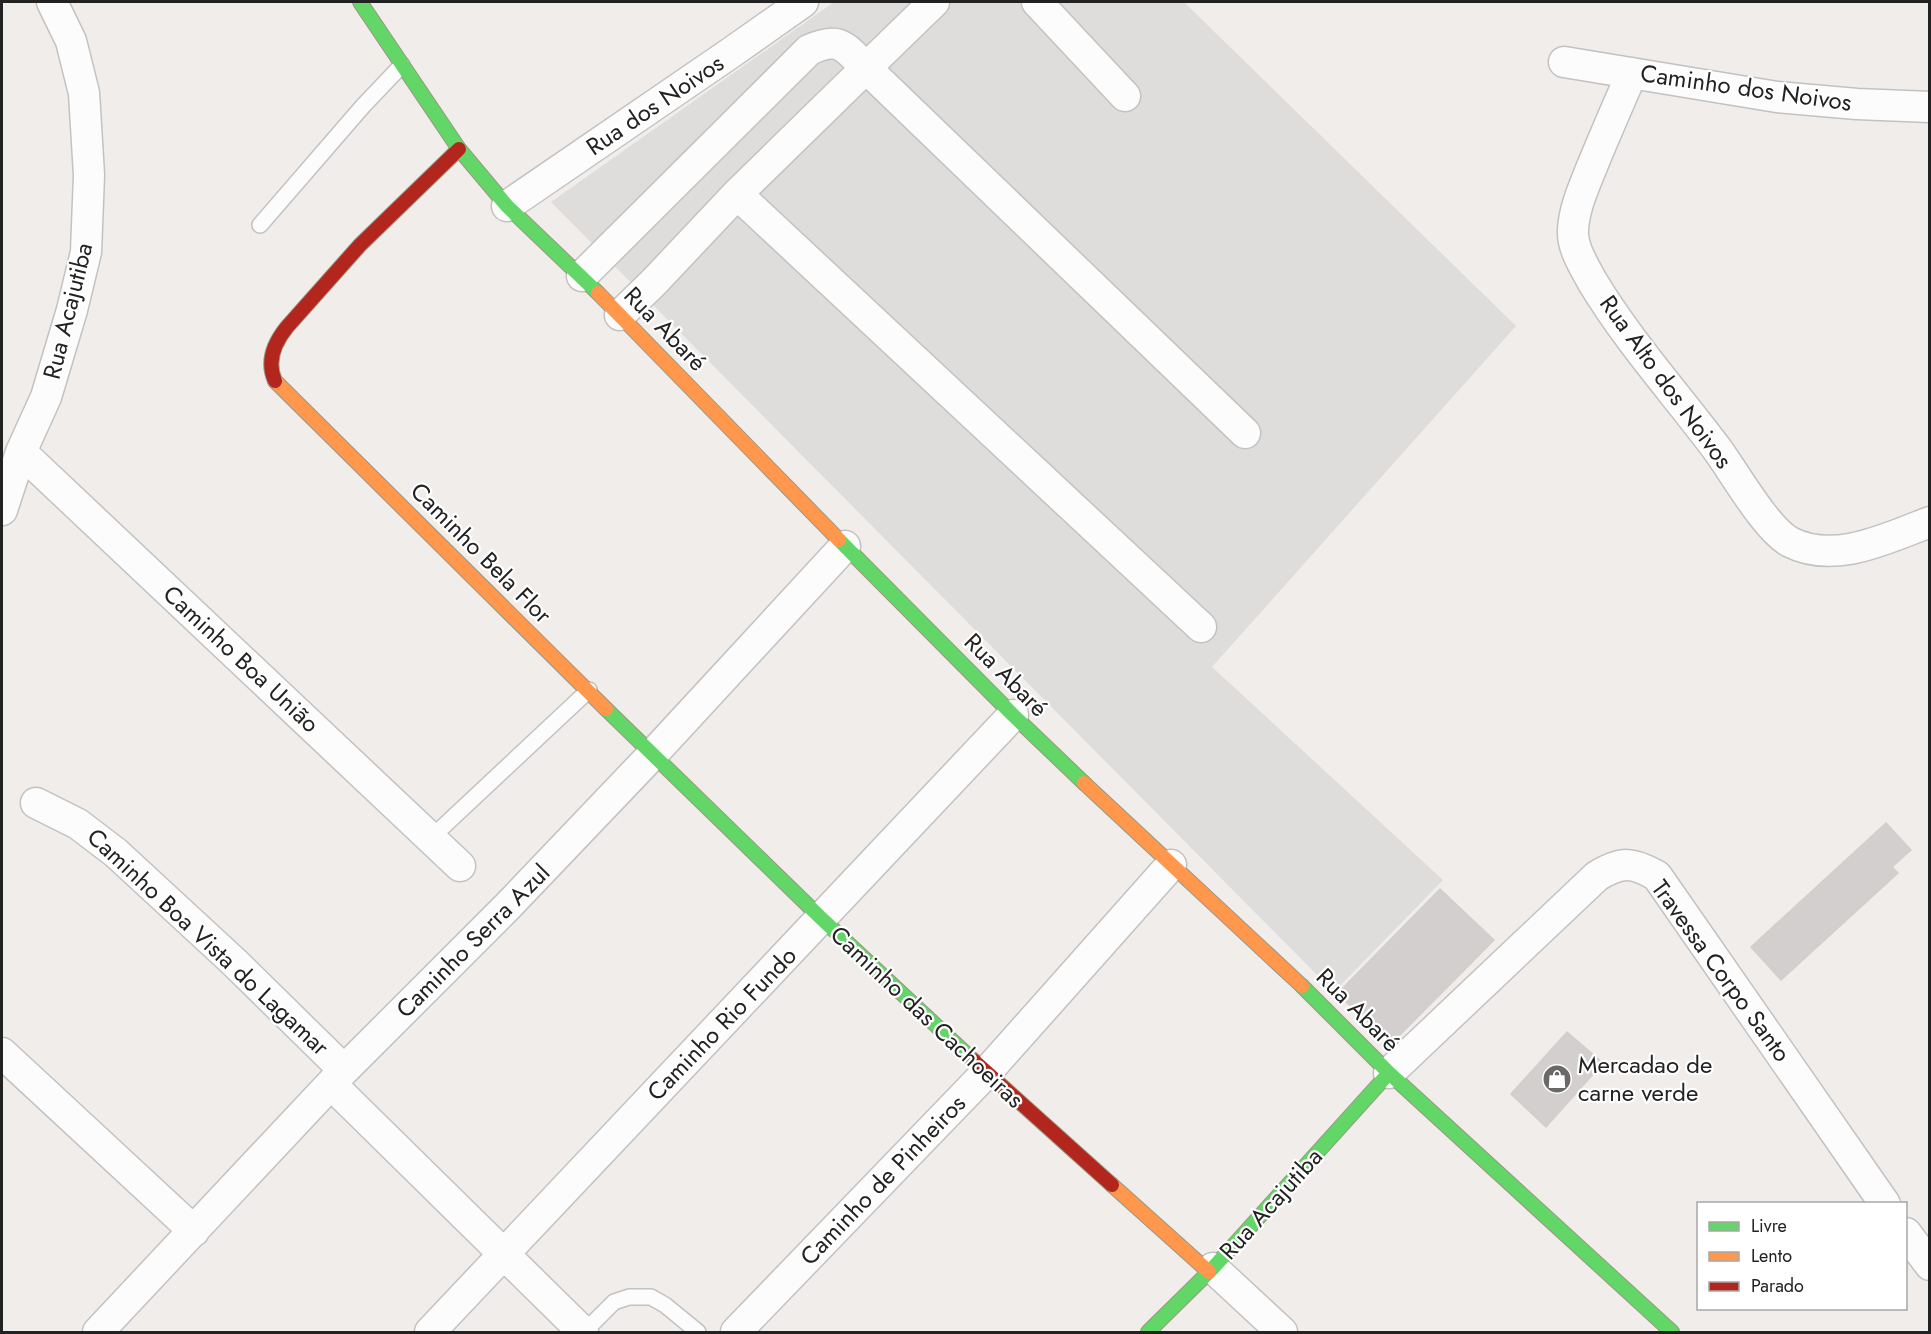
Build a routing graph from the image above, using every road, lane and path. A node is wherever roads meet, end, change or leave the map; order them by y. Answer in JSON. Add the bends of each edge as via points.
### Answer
{"nodes":[{"id":1,"x":52,"y":2,"type":"edge"},
{"id":2,"x":360,"y":2,"type":"edge"},
{"id":3,"x":803,"y":2,"type":"edge"},
{"id":4,"x":934,"y":2,"type":"edge"},
{"id":5,"x":1036,"y":2,"type":"edge"},
{"id":6,"x":1564,"y":62,"type":"dead end"},
{"id":7,"x":402,"y":65,"type":"junction"},
{"id":8,"x":866,"y":68,"type":"junction"},
{"id":9,"x":1632,"y":73,"type":"junction"},
{"id":10,"x":1125,"y":96,"type":"dead end"},
{"id":11,"x":1929,"y":106,"type":"edge"},
{"id":12,"x":459,"y":149,"type":"junction"},
{"id":13,"x":737,"y":194,"type":"junction"},
{"id":14,"x":507,"y":206,"type":"junction"},
{"id":15,"x":260,"y":225,"type":"dead end"},
{"id":16,"x":582,"y":276,"type":"junction"},
{"id":17,"x":620,"y":315,"type":"junction"},
{"id":18,"x":1245,"y":433,"type":"dead end"},
{"id":19,"x":21,"y":452,"type":"junction"},
{"id":20,"x":2,"y":510,"type":"edge"},
{"id":21,"x":1929,"y":522,"type":"edge"},
{"id":22,"x":845,"y":546,"type":"junction"},
{"id":23,"x":1201,"y":627,"type":"dead end"},
{"id":24,"x":589,"y":690,"type":"junction"},
{"id":25,"x":1013,"y":715,"type":"junction"},
{"id":26,"x":653,"y":754,"type":"junction"},
{"id":27,"x":36,"y":803,"type":"dead end"},
{"id":28,"x":431,"y":838,"type":"junction"},
{"id":29,"x":1171,"y":865,"type":"junction"},
{"id":30,"x":460,"y":866,"type":"dead end"},
{"id":31,"x":821,"y":919,"type":"junction"},
{"id":32,"x":2,"y":1053,"type":"edge"},
{"id":33,"x":986,"y":1073,"type":"junction"},
{"id":34,"x":1389,"y":1073,"type":"junction"},
{"id":35,"x":338,"y":1077,"type":"junction"},
{"id":36,"x":1884,"y":1202,"type":"edge"},
{"id":37,"x":194,"y":1231,"type":"junction"},
{"id":38,"x":1907,"y":1236,"type":"edge"},
{"id":39,"x":504,"y":1253,"type":"junction"},
{"id":40,"x":1929,"y":1265,"type":"edge"},
{"id":41,"x":1211,"y":1270,"type":"junction"},
{"id":42,"x":98,"y":1332,"type":"edge"},
{"id":43,"x":430,"y":1332,"type":"edge"},
{"id":44,"x":584,"y":1332,"type":"edge"},
{"id":45,"x":698,"y":1332,"type":"edge"},
{"id":46,"x":736,"y":1332,"type":"edge"},
{"id":47,"x":1148,"y":1332,"type":"edge"},
{"id":48,"x":1282,"y":1332,"type":"edge"},
{"id":49,"x":1672,"y":1332,"type":"edge"}],
"edges":[{"from":1,"to":19,"type":"street","name":"Rua Acajutiba","via":[[71,41],[84,93],[89,214],[86,252],[72,310],[46,397]]},
{"from":2,"to":7,"type":"street","name":"Rua Abaré"},
{"from":3,"to":14,"type":"street","name":"Rua dos Noivos"},
{"from":4,"to":8,"type":"street"},
{"from":5,"to":10,"type":"street"},
{"from":6,"to":9,"type":"street","name":"Caminho dos Noivos"},
{"from":7,"to":12,"type":"street","name":"Rua Abaré"},
{"from":7,"to":15,"type":"lane"},
{"from":8,"to":13,"type":"street"},
{"from":8,"to":16,"type":"street","via":[[848,50],[832,42],[809,50]]},
{"from":8,"to":18,"type":"street"},
{"from":9,"to":11,"type":"street","name":"Caminho dos Noivos","via":[[1777,97]]},
{"from":9,"to":21,"type":"street","name":"Rua Alto dos Noivos","via":[[1577,202],[1573,231],[1581,262],[1608,307],[1785,539],[1820,550],[1850,549]]},
{"from":12,"to":14,"type":"street","name":"Rua Abaré"},
{"from":12,"to":24,"type":"street","name":"Caminho Bela Flor","via":[[361,243],[309,302],[277,342],[270,362],[272,377]]},
{"from":13,"to":17,"type":"street"},
{"from":13,"to":23,"type":"street"},
{"from":14,"to":16,"type":"street","name":"Rua Abaré"},
{"from":16,"to":17,"type":"street","name":"Rua Abaré"},
{"from":17,"to":22,"type":"street","name":"Rua Abaré"},
{"from":19,"to":20,"type":"street","name":"Rua Acajutiba"},
{"from":19,"to":28,"type":"street","name":"Caminho Boa União"},
{"from":22,"to":25,"type":"street","name":"Rua Abaré"},
{"from":22,"to":26,"type":"street","name":"Caminho Serra Azul"},
{"from":24,"to":26,"type":"street","name":"Caminho Bela Flor"},
{"from":24,"to":28,"type":"lane"},
{"from":25,"to":29,"type":"street","name":"Rua Abaré"},
{"from":25,"to":31,"type":"street","name":"Caminho Rio Fundo"},
{"from":26,"to":31,"type":"street","name":"Caminho das Cachoeiras"},
{"from":26,"to":35,"type":"street","name":"Caminho Serra Azul"},
{"from":27,"to":35,"type":"street","name":"Caminho Boa Vista do Lagamar","via":[[78,824],[117,854],[234,962]]},
{"from":28,"to":30,"type":"street","name":"Caminho Boa União"},
{"from":29,"to":33,"type":"street","name":"Caminho de Pinheiros"},
{"from":29,"to":34,"type":"street","name":"Rua Abaré","via":[[1294,978]]},
{"from":31,"to":33,"type":"street","name":"Caminho das Cachoeiras"},
{"from":31,"to":39,"type":"street","name":"Caminho Rio Fundo"},
{"from":32,"to":37,"type":"street"},
{"from":33,"to":41,"type":"street","name":"Caminho das Cachoeiras"},
{"from":33,"to":46,"type":"street","name":"Caminho de Pinheiros"},
{"from":34,"to":36,"type":"street","name":"Travessa Corpo Santo","via":[[1597,876],[1610,868],[1640,866],[1658,876]]},
{"from":34,"to":41,"type":"street","name":"Rua Acajutiba"},
{"from":34,"to":49,"type":"street","name":"Rua Abaré"},
{"from":35,"to":37,"type":"street","name":"Caminho Serra Azul"},
{"from":35,"to":39,"type":"street","name":"Caminho Boa Vista do Lagamar"},
{"from":37,"to":42,"type":"street","name":"Caminho Serra Azul"},
{"from":38,"to":40,"type":"street"},
{"from":39,"to":43,"type":"street","name":"Caminho Rio Fundo"},
{"from":39,"to":44,"type":"street","name":"Caminho Boa Vista do Lagamar"},
{"from":41,"to":47,"type":"street","name":"Rua Acajutiba"},
{"from":41,"to":48,"type":"street","name":"Caminho das Cachoeiras"},
{"from":44,"to":45,"type":"lane","via":[[614,1302],[629,1297],[651,1297]]}]}
